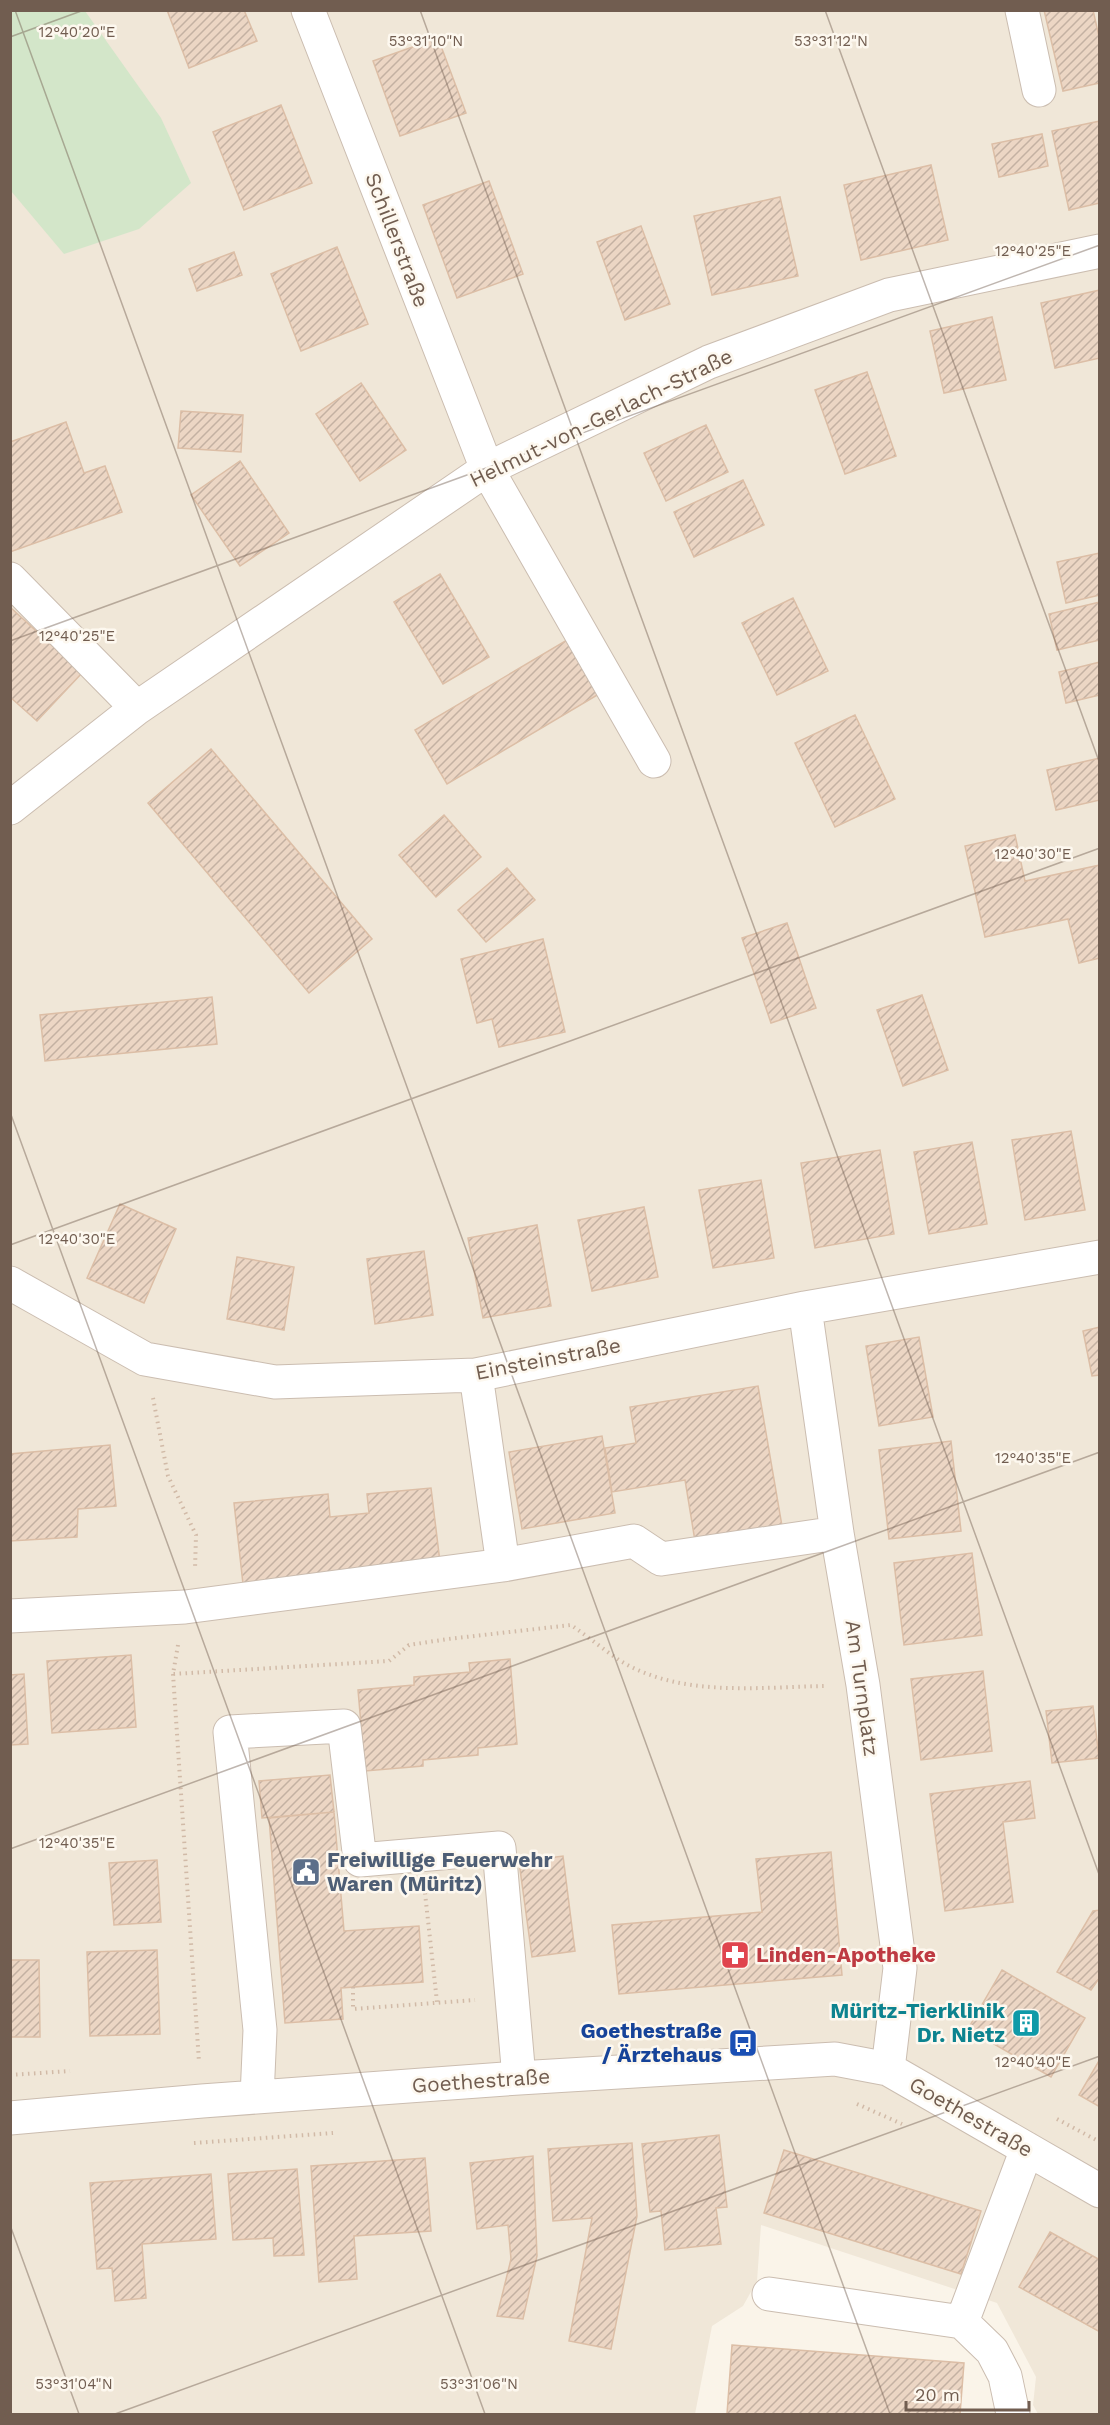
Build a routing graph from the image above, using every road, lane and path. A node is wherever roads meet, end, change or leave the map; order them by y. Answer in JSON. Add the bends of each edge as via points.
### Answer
{"nodes":[{"id":1,"x":308,"y":10,"type":"edge"},
{"id":2,"x":1022,"y":10,"type":"edge"},
{"id":3,"x":1039,"y":90,"type":"dead end"},
{"id":4,"x":1100,"y":251,"type":"edge"},
{"id":5,"x":487,"y":469,"type":"junction"},
{"id":6,"x":10,"y":579,"type":"edge"},
{"id":7,"x":137,"y":708,"type":"junction"},
{"id":8,"x":654,"y":761,"type":"dead end"},
{"id":9,"x":10,"y":808,"type":"edge"},
{"id":10,"x":1100,"y":1257,"type":"edge"},
{"id":11,"x":10,"y":1283,"type":"edge"},
{"id":12,"x":805,"y":1308,"type":"junction"},
{"id":13,"x":476,"y":1375,"type":"junction"},
{"id":14,"x":837,"y":1533,"type":"junction"},
{"id":15,"x":503,"y":1565,"type":"junction"},
{"id":16,"x":10,"y":1616,"type":"edge"},
{"id":17,"x":172,"y":1674,"type":"dead end"},
{"id":18,"x":421,"y":1855,"type":"junction"},
{"id":19,"x":353,"y":1987,"type":"dead end"},
{"id":20,"x":511,"y":1997,"type":"junction"},
{"id":21,"x":437,"y":2002,"type":"junction"},
{"id":22,"x":888,"y":2069,"type":"junction"},
{"id":23,"x":519,"y":2078,"type":"junction"},
{"id":24,"x":257,"y":2097,"type":"junction"},
{"id":25,"x":202,"y":2101,"type":"junction"},
{"id":26,"x":851,"y":2102,"type":"dead end"},
{"id":27,"x":10,"y":2118,"type":"edge"},
{"id":28,"x":903,"y":2125,"type":"dead end"},
{"id":29,"x":339,"y":2132,"type":"dead end"},
{"id":30,"x":187,"y":2144,"type":"dead end"},
{"id":31,"x":1027,"y":2149,"type":"junction"},
{"id":32,"x":1100,"y":2191,"type":"edge"},
{"id":33,"x":769,"y":2294,"type":"dead end"},
{"id":34,"x":962,"y":2322,"type":"junction"},
{"id":35,"x":1013,"y":2415,"type":"edge"}],
"edges":[{"from":1,"to":5,"type":"street","name":"Schillerstraße"},
{"from":2,"to":3,"type":"street"},
{"from":4,"to":5,"type":"street","name":"Helmut-von-Gerlach-Straße","via":[[889,295],[709,362]]},
{"from":5,"to":7,"type":"street","name":"Helmut-von-Gerlach-Straße"},
{"from":5,"to":8,"type":"street","name":"Schillerstraße"},
{"from":6,"to":7,"type":"street"},
{"from":7,"to":9,"type":"street","name":"Helmut-von-Gerlach-Straße"},
{"from":10,"to":12,"type":"street","name":"Einsteinstraße"},
{"from":11,"to":13,"type":"street","name":"Einsteinstraße","via":[[146,1359],[275,1382]]},
{"from":12,"to":13,"type":"street","name":"Einsteinstraße"},
{"from":12,"to":14,"type":"street","name":"Am Turnplatz"},
{"from":13,"to":15,"type":"street"},
{"from":14,"to":15,"type":"street","via":[[661,1558],[634,1541]]},
{"from":14,"to":22,"type":"street","name":"Am Turnplatz","via":[[863,1684],[900,1968]]},
{"from":15,"to":16,"type":"street","via":[[185,1607]]},
{"from":17,"to":25,"type":"path"},
{"from":18,"to":20,"type":"street","via":[[499,1848]]},
{"from":18,"to":21,"type":"path"},
{"from":18,"to":24,"type":"street","via":[[360,1860],[344,1726],[230,1732],[260,2030]]},
{"from":19,"to":21,"type":"path","via":[[353,2009]]},
{"from":20,"to":21,"type":"path"},
{"from":20,"to":23,"type":"street"},
{"from":22,"to":23,"type":"street","name":"Goethestraße","via":[[835,2059]]},
{"from":22,"to":31,"type":"street","name":"Goethestraße"},
{"from":23,"to":24,"type":"street","name":"Goethestraße"},
{"from":24,"to":25,"type":"street","name":"Goethestraße"},
{"from":25,"to":27,"type":"street","name":"Goethestraße"},
{"from":26,"to":28,"type":"path"},
{"from":29,"to":30,"type":"path"},
{"from":31,"to":32,"type":"street","name":"Goethestraße"},
{"from":31,"to":34,"type":"street"},
{"from":33,"to":34,"type":"street"},
{"from":34,"to":35,"type":"street","via":[[992,2351],[1005,2376]]}]}
